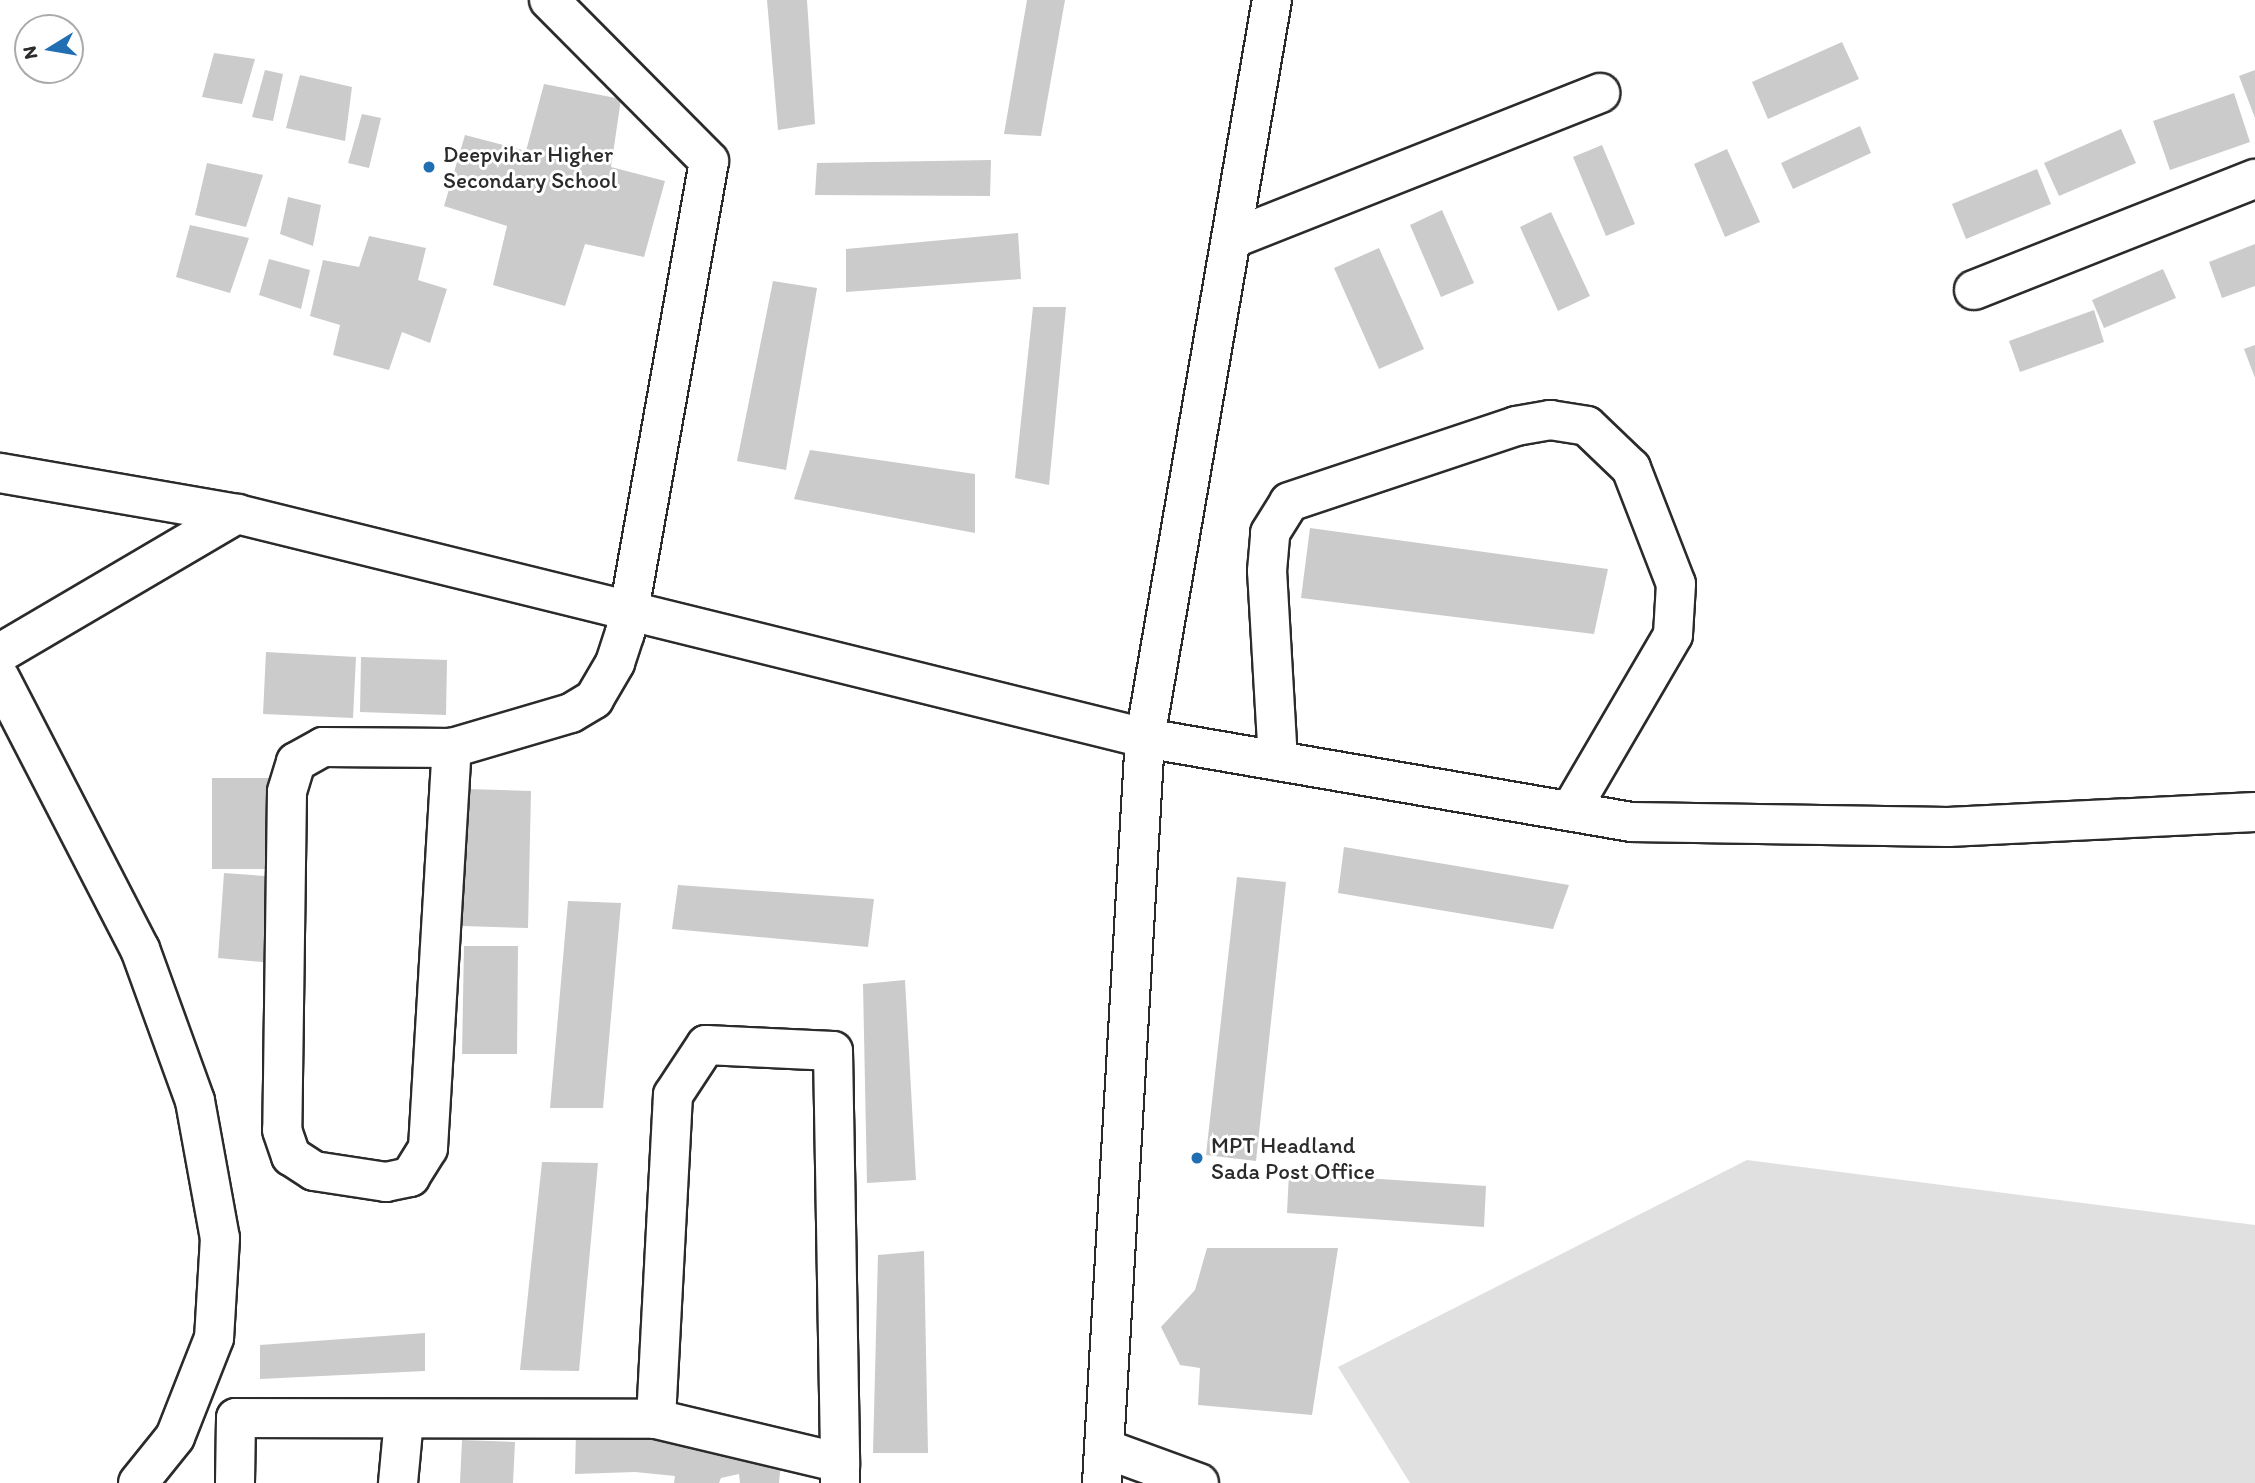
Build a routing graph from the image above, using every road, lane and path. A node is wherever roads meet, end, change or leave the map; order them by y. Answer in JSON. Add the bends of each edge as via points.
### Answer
{"nodes":[{"id":1,"x":549,"y":0,"type":"edge"},
{"id":2,"x":1272,"y":0,"type":"edge"},
{"id":3,"x":1600,"y":93,"type":"dead end"},
{"id":4,"x":2255,"y":179,"type":"edge"},
{"id":5,"x":1234,"y":238,"type":"junction"},
{"id":6,"x":1974,"y":290,"type":"dead end"},
{"id":7,"x":0,"y":473,"type":"edge"},
{"id":8,"x":237,"y":514,"type":"junction"},
{"id":9,"x":629,"y":609,"type":"junction"},
{"id":10,"x":0,"y":653,"type":"edge"},
{"id":11,"x":0,"y":678,"type":"edge"},
{"id":12,"x":1145,"y":738,"type":"junction"},
{"id":13,"x":452,"y":748,"type":"junction"},
{"id":14,"x":1278,"y":761,"type":"junction"},
{"id":15,"x":1570,"y":811,"type":"junction"},
{"id":16,"x":2255,"y":812,"type":"edge"},
{"id":17,"x":656,"y":1419,"type":"junction"},
{"id":18,"x":404,"y":1420,"type":"junction"},
{"id":19,"x":1104,"y":1466,"type":"edge"},
{"id":20,"x":840,"y":1473,"type":"edge"},
{"id":21,"x":138,"y":1483,"type":"edge"},
{"id":22,"x":235,"y":1483,"type":"edge"},
{"id":23,"x":398,"y":1483,"type":"edge"},
{"id":24,"x":1199,"y":1483,"type":"edge"}],
"edges":[{"from":1,"to":9,"type":"street","via":[[709,161]]},
{"from":2,"to":5,"type":"street"},
{"from":3,"to":5,"type":"street"},
{"from":4,"to":6,"type":"street"},
{"from":5,"to":12,"type":"street"},
{"from":7,"to":8,"type":"street"},
{"from":8,"to":9,"type":"street"},
{"from":8,"to":10,"type":"street"},
{"from":9,"to":12,"type":"street"},
{"from":9,"to":13,"type":"street","via":[[615,663],[594,699],[571,713]]},
{"from":11,"to":21,"type":"street","via":[[140,949],[195,1101],[220,1238],[214,1338],[175,1437]]},
{"from":12,"to":14,"type":"street"},
{"from":12,"to":19,"type":"street"},
{"from":13,"to":13,"type":"street","via":[[428,1148],[410,1177],[386,1182],[314,1171],[291,1156],[282,1130],[287,792],[296,762],[323,747]]},
{"from":14,"to":15,"type":"street"},
{"from":14,"to":15,"type":"street","via":[[1267,571],[1270,533],[1289,502],[1516,426],[1550,420],[1587,426],[1631,468],[1676,583],[1673,635]]},
{"from":15,"to":16,"type":"street","via":[[1632,822],[1948,827]]},
{"from":17,"to":18,"type":"street"},
{"from":17,"to":20,"type":"street"},
{"from":17,"to":20,"type":"street","via":[[673,1096],[706,1045],[833,1051]]},
{"from":18,"to":22,"type":"street","via":[[236,1418]]},
{"from":18,"to":23,"type":"street"},
{"from":19,"to":24,"type":"street"}]}
